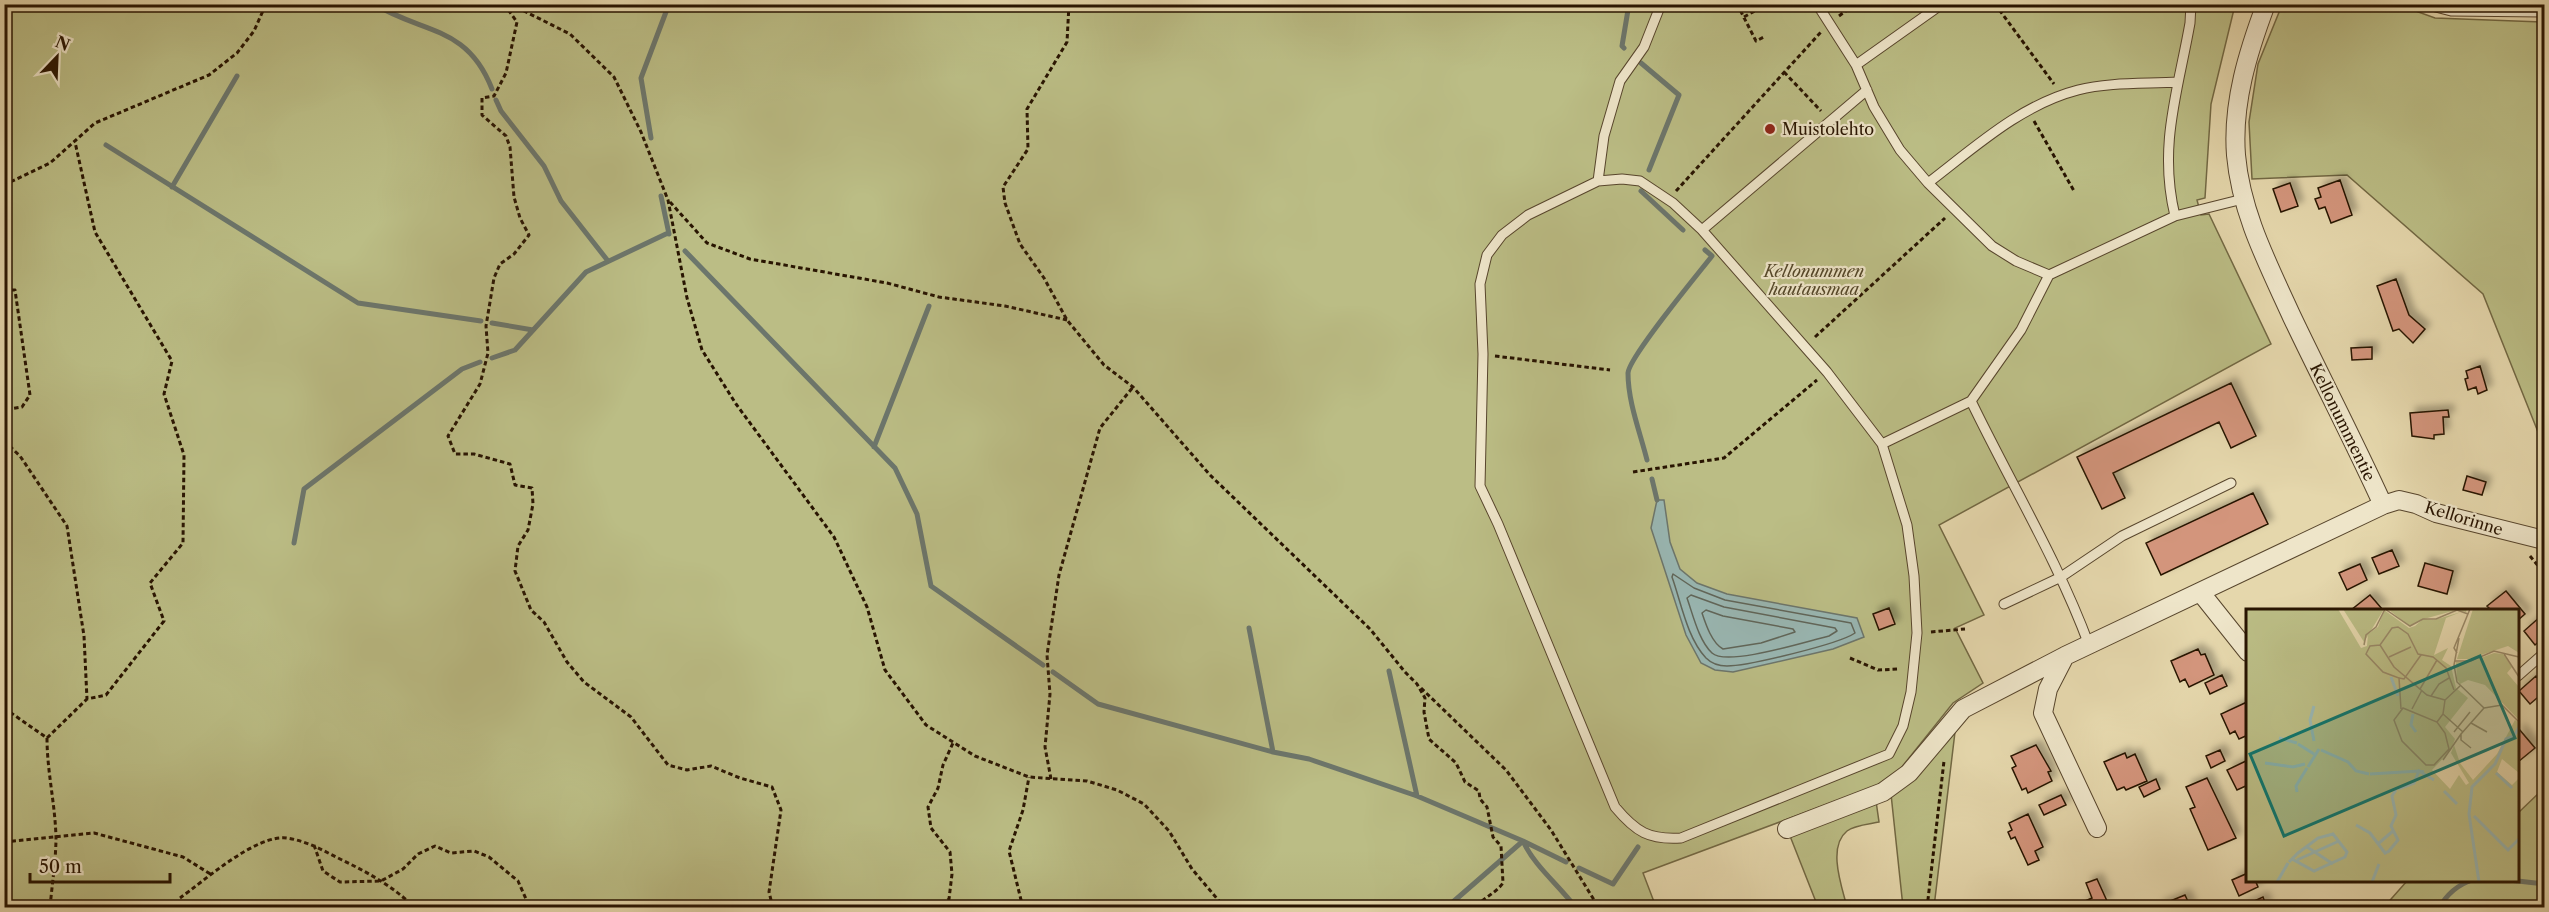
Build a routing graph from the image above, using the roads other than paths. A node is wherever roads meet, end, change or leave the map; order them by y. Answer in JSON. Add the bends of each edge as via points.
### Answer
{"nodes":[{"id":1,"x":1661,"y":4,"type":"edge"},
{"id":2,"x":1817,"y":4,"type":"edge"},
{"id":3,"x":1942,"y":4,"type":"edge"},
{"id":4,"x":2191,"y":4,"type":"edge"},
{"id":5,"x":2266,"y":4,"type":"edge"},
{"id":6,"x":2424,"y":4,"type":"edge"},
{"id":7,"x":2544,"y":12,"type":"edge"},
{"id":8,"x":1856,"y":65,"type":"junction"},
{"id":9,"x":2178,"y":82,"type":"junction"},
{"id":10,"x":1867,"y":90,"type":"junction"},
{"id":11,"x":1598,"y":181,"type":"junction"},
{"id":12,"x":1928,"y":183,"type":"junction"},
{"id":13,"x":2243,"y":199,"type":"junction"},
{"id":14,"x":2175,"y":216,"type":"junction"},
{"id":15,"x":1702,"y":230,"type":"junction"},
{"id":16,"x":2049,"y":275,"type":"junction"},
{"id":17,"x":1971,"y":401,"type":"junction"},
{"id":18,"x":1882,"y":444,"type":"junction"},
{"id":19,"x":2231,"y":483,"type":"dead end"},
{"id":20,"x":2383,"y":505,"type":"junction"},
{"id":21,"x":2544,"y":540,"type":"edge"},
{"id":22,"x":2061,"y":577,"type":"junction"},
{"id":23,"x":2201,"y":593,"type":"junction"},
{"id":24,"x":2004,"y":604,"type":"dead end"},
{"id":25,"x":2090,"y":645,"type":"junction"},
{"id":26,"x":2246,"y":651,"type":"edge"},
{"id":27,"x":2544,"y":652,"type":"edge"},
{"id":28,"x":2065,"y":656,"type":"junction"},
{"id":29,"x":2519,"y":674,"type":"edge"},
{"id":30,"x":2097,"y":828,"type":"dead end"},
{"id":31,"x":1787,"y":829,"type":"dead end"}],
"edges":[{"from":1,"to":11,"type":"lane","via":[[1644,47],[1620,81],[1604,136]]},
{"from":2,"to":8,"type":"lane"},
{"from":3,"to":8,"type":"lane"},
{"from":4,"to":9,"type":"lane"},
{"from":5,"to":13,"type":"street","name":"Kellonummentie","via":[[2246,56],[2241,88],[2236,153]]},
{"from":6,"to":7,"type":"lane","via":[[2451,11]]},
{"from":8,"to":10,"type":"lane"},
{"from":9,"to":12,"type":"lane","via":[[2063,95],[1992,133]]},
{"from":9,"to":14,"type":"lane","via":[[2167,161]]},
{"from":10,"to":12,"type":"lane","via":[[1900,150]]},
{"from":10,"to":15,"type":"lane"},
{"from":11,"to":15,"type":"lane","via":[[1640,181]]},
{"from":11,"to":18,"type":"lane","via":[[1528,215],[1502,235],[1487,255],[1480,284],[1480,486],[1615,807],[1643,834],[1661,839],[1681,838],[1889,754],[1903,726],[1917,633],[1907,525]]},
{"from":12,"to":16,"type":"lane","via":[[1992,246]]},
{"from":13,"to":14,"type":"lane"},
{"from":13,"to":20,"type":"street","name":"Kellonummentie","via":[[2271,272]]},
{"from":14,"to":16,"type":"lane"},
{"from":15,"to":18,"type":"lane","via":[[1827,372]]},
{"from":16,"to":17,"type":"lane","via":[[2021,330]]},
{"from":17,"to":18,"type":"lane"},
{"from":17,"to":22,"type":"lane"},
{"from":19,"to":22,"type":"lane","via":[[2122,536]]},
{"from":20,"to":21,"type":"street","name":"Kellorinne","via":[[2399,500]]},
{"from":20,"to":23,"type":"street"},
{"from":22,"to":24,"type":"lane"},
{"from":22,"to":25,"type":"lane"},
{"from":23,"to":25,"type":"street"},
{"from":23,"to":26,"type":"street"},
{"from":25,"to":28,"type":"street"},
{"from":27,"to":29,"type":"lane"},
{"from":28,"to":30,"type":"street","via":[[2048,689],[2043,713]]},
{"from":28,"to":31,"type":"street","via":[[1962,709],[1909,773],[1883,792]]}]}
